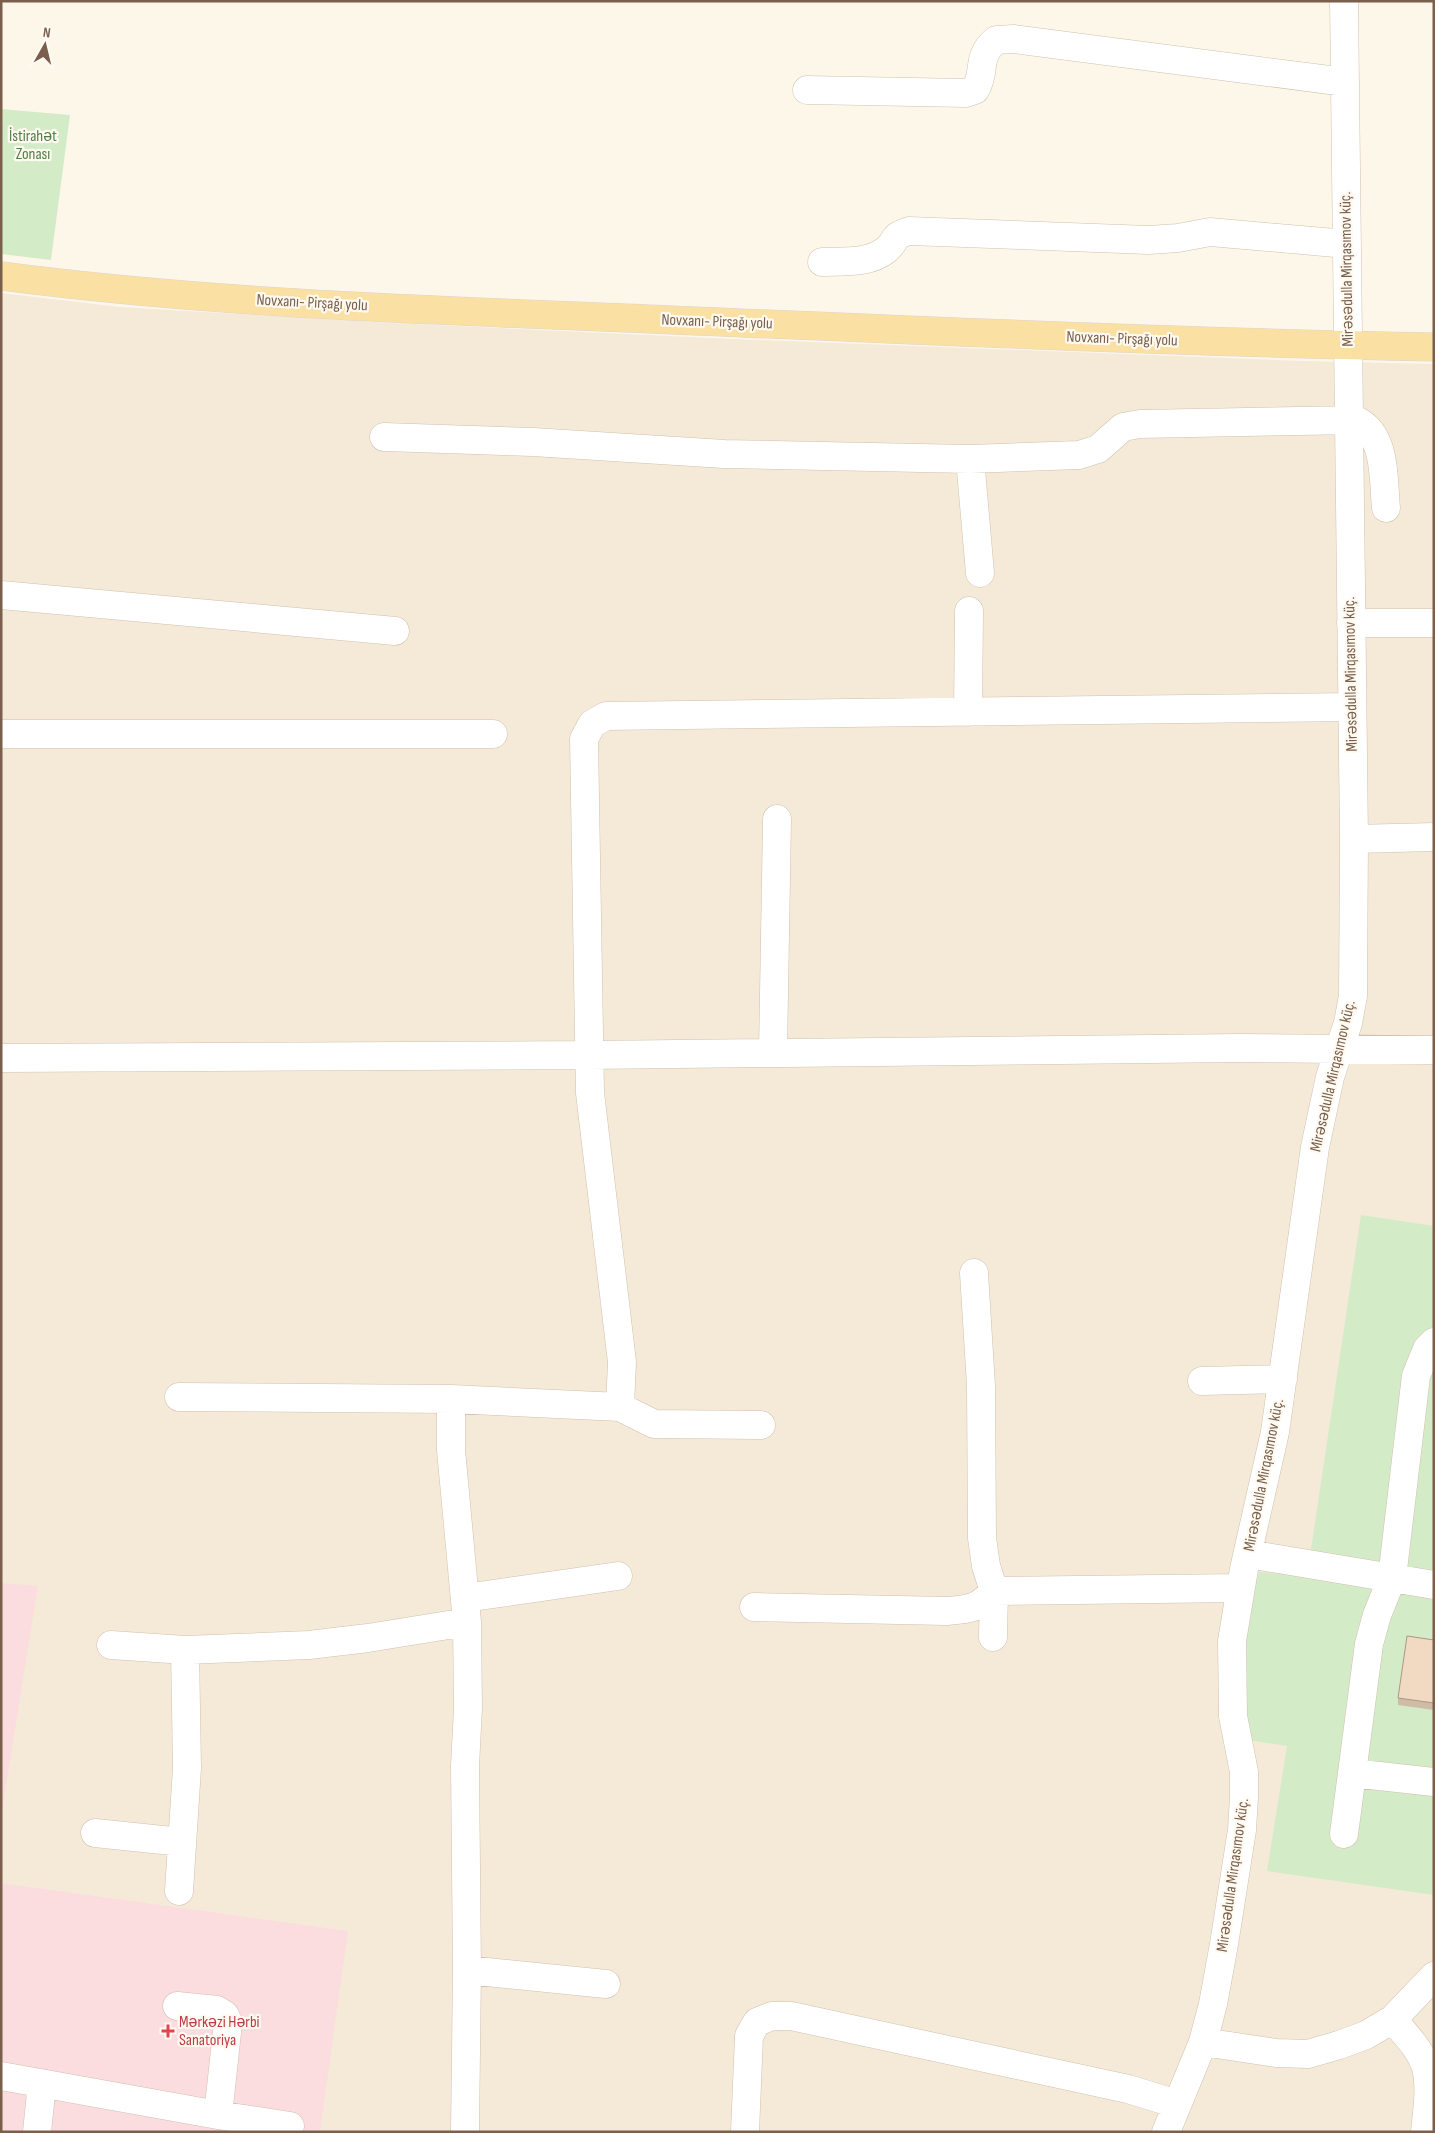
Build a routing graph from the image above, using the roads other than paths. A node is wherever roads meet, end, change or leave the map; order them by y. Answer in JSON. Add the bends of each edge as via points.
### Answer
{"nodes":[{"id":1,"x":1344,"y":1,"type":"edge"},
{"id":2,"x":1345,"y":82,"type":"junction"},
{"id":3,"x":807,"y":90,"type":"dead end"},
{"id":4,"x":1347,"y":244,"type":"junction"},
{"id":5,"x":822,"y":262,"type":"dead end"},
{"id":6,"x":1,"y":276,"type":"edge"},
{"id":7,"x":1348,"y":345,"type":"junction"},
{"id":8,"x":1434,"y":347,"type":"edge"},
{"id":9,"x":1348,"y":420,"type":"junction"},
{"id":10,"x":384,"y":437,"type":"dead end"},
{"id":11,"x":970,"y":460,"type":"junction"},
{"id":12,"x":1386,"y":508,"type":"dead end"},
{"id":13,"x":980,"y":573,"type":"dead end"},
{"id":14,"x":1,"y":594,"type":"edge"},
{"id":15,"x":969,"y":611,"type":"dead end"},
{"id":16,"x":1434,"y":623,"type":"edge"},
{"id":17,"x":1351,"y":624,"type":"junction"},
{"id":18,"x":395,"y":631,"type":"dead end"},
{"id":19,"x":1352,"y":707,"type":"junction"},
{"id":20,"x":968,"y":712,"type":"junction"},
{"id":21,"x":1,"y":734,"type":"edge"},
{"id":22,"x":493,"y":734,"type":"dead end"},
{"id":23,"x":777,"y":819,"type":"dead end"},
{"id":24,"x":1434,"y":837,"type":"edge"},
{"id":25,"x":1354,"y":839,"type":"junction"},
{"id":26,"x":1339,"y":1050,"type":"junction"},
{"id":27,"x":1434,"y":1050,"type":"edge"},
{"id":28,"x":773,"y":1053,"type":"junction"},
{"id":29,"x":589,"y":1055,"type":"junction"},
{"id":30,"x":1,"y":1058,"type":"edge"},
{"id":31,"x":974,"y":1273,"type":"dead end"},
{"id":32,"x":1434,"y":1342,"type":"edge"},
{"id":33,"x":1283,"y":1379,"type":"junction"},
{"id":34,"x":1202,"y":1381,"type":"dead end"},
{"id":35,"x":178,"y":1397,"type":"dead end"},
{"id":36,"x":451,"y":1399,"type":"junction"},
{"id":37,"x":620,"y":1407,"type":"junction"},
{"id":38,"x":761,"y":1424,"type":"dead end"},
{"id":39,"x":1248,"y":1554,"type":"junction"},
{"id":40,"x":618,"y":1576,"type":"dead end"},
{"id":41,"x":1392,"y":1578,"type":"junction"},
{"id":42,"x":1434,"y":1585,"type":"edge"},
{"id":43,"x":1240,"y":1588,"type":"junction"},
{"id":44,"x":994,"y":1591,"type":"junction"},
{"id":45,"x":754,"y":1607,"type":"dead end"},
{"id":46,"x":466,"y":1610,"type":"junction"},
{"id":47,"x":993,"y":1637,"type":"dead end"},
{"id":48,"x":111,"y":1645,"type":"dead end"},
{"id":49,"x":186,"y":1650,"type":"junction"},
{"id":50,"x":1352,"y":1773,"type":"junction"},
{"id":51,"x":1434,"y":1782,"type":"edge"},
{"id":52,"x":95,"y":1833,"type":"dead end"},
{"id":53,"x":1344,"y":1834,"type":"dead end"},
{"id":54,"x":182,"y":1842,"type":"junction"},
{"id":55,"x":179,"y":1891,"type":"dead end"},
{"id":56,"x":468,"y":1970,"type":"junction"},
{"id":57,"x":1434,"y":1976,"type":"edge"},
{"id":58,"x":606,"y":1984,"type":"dead end"},
{"id":59,"x":177,"y":2006,"type":"dead end"},
{"id":60,"x":1393,"y":2019,"type":"junction"},
{"id":61,"x":1203,"y":2042,"type":"junction"},
{"id":62,"x":1,"y":2076,"type":"edge"},
{"id":63,"x":42,"y":2084,"type":"junction"},
{"id":64,"x":1178,"y":2104,"type":"junction"},
{"id":65,"x":218,"y":2115,"type":"junction"},
{"id":66,"x":290,"y":2126,"type":"dead end"},
{"id":67,"x":37,"y":2132,"type":"edge"},
{"id":68,"x":465,"y":2132,"type":"edge"},
{"id":69,"x":745,"y":2132,"type":"edge"},
{"id":70,"x":1166,"y":2132,"type":"edge"},
{"id":71,"x":1425,"y":2132,"type":"edge"}],
"edges":[{"from":1,"to":2,"type":"street","name":"Mirəsədulla Mirqasımov küç."},
{"from":2,"to":3,"type":"street","via":[[996,40],[986,48],[979,84],[975,90],[966,93]]},
{"from":2,"to":4,"type":"street","name":"Mirəsədulla Mirqasımov küç."},
{"from":4,"to":5,"type":"street","via":[[1210,232],[1149,240],[909,231],[898,234],[887,250],[867,260]]},
{"from":4,"to":7,"type":"street","name":"Mirəsədulla Mirqasımov küç."},
{"from":6,"to":7,"type":"main road","name":"Novxanı- Pirşağı yolu","via":[[146,292],[310,304],[983,334]]},
{"from":7,"to":8,"type":"main road","name":"Novxanı- Pirşağı yolu"},
{"from":7,"to":9,"type":"street","name":"Mirəsədulla Mirqasımov küç."},
{"from":9,"to":11,"type":"street","via":[[1140,424],[1123,427],[1098,449],[1078,455]]},
{"from":9,"to":12,"type":"street","via":[[1363,424],[1380,451]]},
{"from":9,"to":17,"type":"street","name":"Mirəsədulla Mirqasımov küç."},
{"from":10,"to":11,"type":"street","via":[[724,454]]},
{"from":11,"to":13,"type":"street"},
{"from":14,"to":18,"type":"street"},
{"from":15,"to":20,"type":"street"},
{"from":16,"to":17,"type":"street"},
{"from":17,"to":19,"type":"street","name":"Mirəsədulla Mirqasımov küç."},
{"from":19,"to":20,"type":"street"},
{"from":19,"to":25,"type":"street","name":"Mirəsədulla Mirqasımov küç."},
{"from":20,"to":29,"type":"street","via":[[606,716],[592,724],[584,739]]},
{"from":21,"to":22,"type":"street"},
{"from":23,"to":28,"type":"street"},
{"from":24,"to":25,"type":"street"},
{"from":25,"to":26,"type":"street","name":"Mirəsədulla Mirqasımov küç.","via":[[1353,996]]},
{"from":26,"to":27,"type":"street"},
{"from":26,"to":28,"type":"street","via":[[1240,1048]]},
{"from":26,"to":33,"type":"street","name":"Mirəsədulla Mirqasımov küç.","via":[[1315,1147]]},
{"from":28,"to":29,"type":"street"},
{"from":29,"to":30,"type":"street"},
{"from":29,"to":37,"type":"street","via":[[596,1150],[622,1362]]},
{"from":31,"to":44,"type":"street","via":[[981,1386],[982,1538]]},
{"from":32,"to":41,"type":"street","via":[[1428,1349],[1415,1383]]},
{"from":33,"to":34,"type":"street"},
{"from":33,"to":39,"type":"street","name":"Mirəsədulla Mirqasımov küç.","via":[[1275,1432]]},
{"from":35,"to":36,"type":"street"},
{"from":36,"to":37,"type":"street"},
{"from":36,"to":46,"type":"street","via":[[451,1450]]},
{"from":37,"to":38,"type":"street","via":[[654,1424]]},
{"from":39,"to":41,"type":"street"},
{"from":39,"to":43,"type":"street","name":"Mirəsədulla Mirqasımov küç."},
{"from":40,"to":46,"type":"street"},
{"from":41,"to":42,"type":"street"},
{"from":41,"to":50,"type":"street","via":[[1377,1615],[1370,1644]]},
{"from":43,"to":44,"type":"street"},
{"from":43,"to":61,"type":"street","name":"Mirəsədulla Mirqasımov küç.","via":[[1232,1641],[1231,1678],[1244,1772],[1242,1830],[1213,2004]]},
{"from":44,"to":45,"type":"street","via":[[981,1605],[965,1609]]},
{"from":44,"to":47,"type":"street"},
{"from":46,"to":49,"type":"street","via":[[368,1638],[309,1646]]},
{"from":46,"to":56,"type":"street"},
{"from":48,"to":49,"type":"street"},
{"from":49,"to":54,"type":"street","via":[[187,1768]]},
{"from":50,"to":51,"type":"street"},
{"from":50,"to":53,"type":"street"},
{"from":52,"to":54,"type":"street"},
{"from":54,"to":55,"type":"street"},
{"from":56,"to":58,"type":"street"},
{"from":56,"to":68,"type":"street"},
{"from":57,"to":60,"type":"street"},
{"from":59,"to":65,"type":"street","via":[[217,2010],[225,2015],[228,2023]]},
{"from":60,"to":61,"type":"street","via":[[1366,2035],[1308,2054],[1276,2053]]},
{"from":60,"to":71,"type":"street","via":[[1416,2048],[1426,2068],[1429,2100]]},
{"from":61,"to":64,"type":"street","name":"Mirəsədulla Mirqasımov küç."},
{"from":62,"to":63,"type":"street"},
{"from":63,"to":65,"type":"street"},
{"from":63,"to":67,"type":"street"},
{"from":64,"to":69,"type":"street","via":[[1128,2089],[792,2016],[772,2016],[757,2022],[749,2036]]},
{"from":64,"to":70,"type":"street","name":"Mirəsədulla Mirqasımov küç."},
{"from":65,"to":66,"type":"street"}]}
